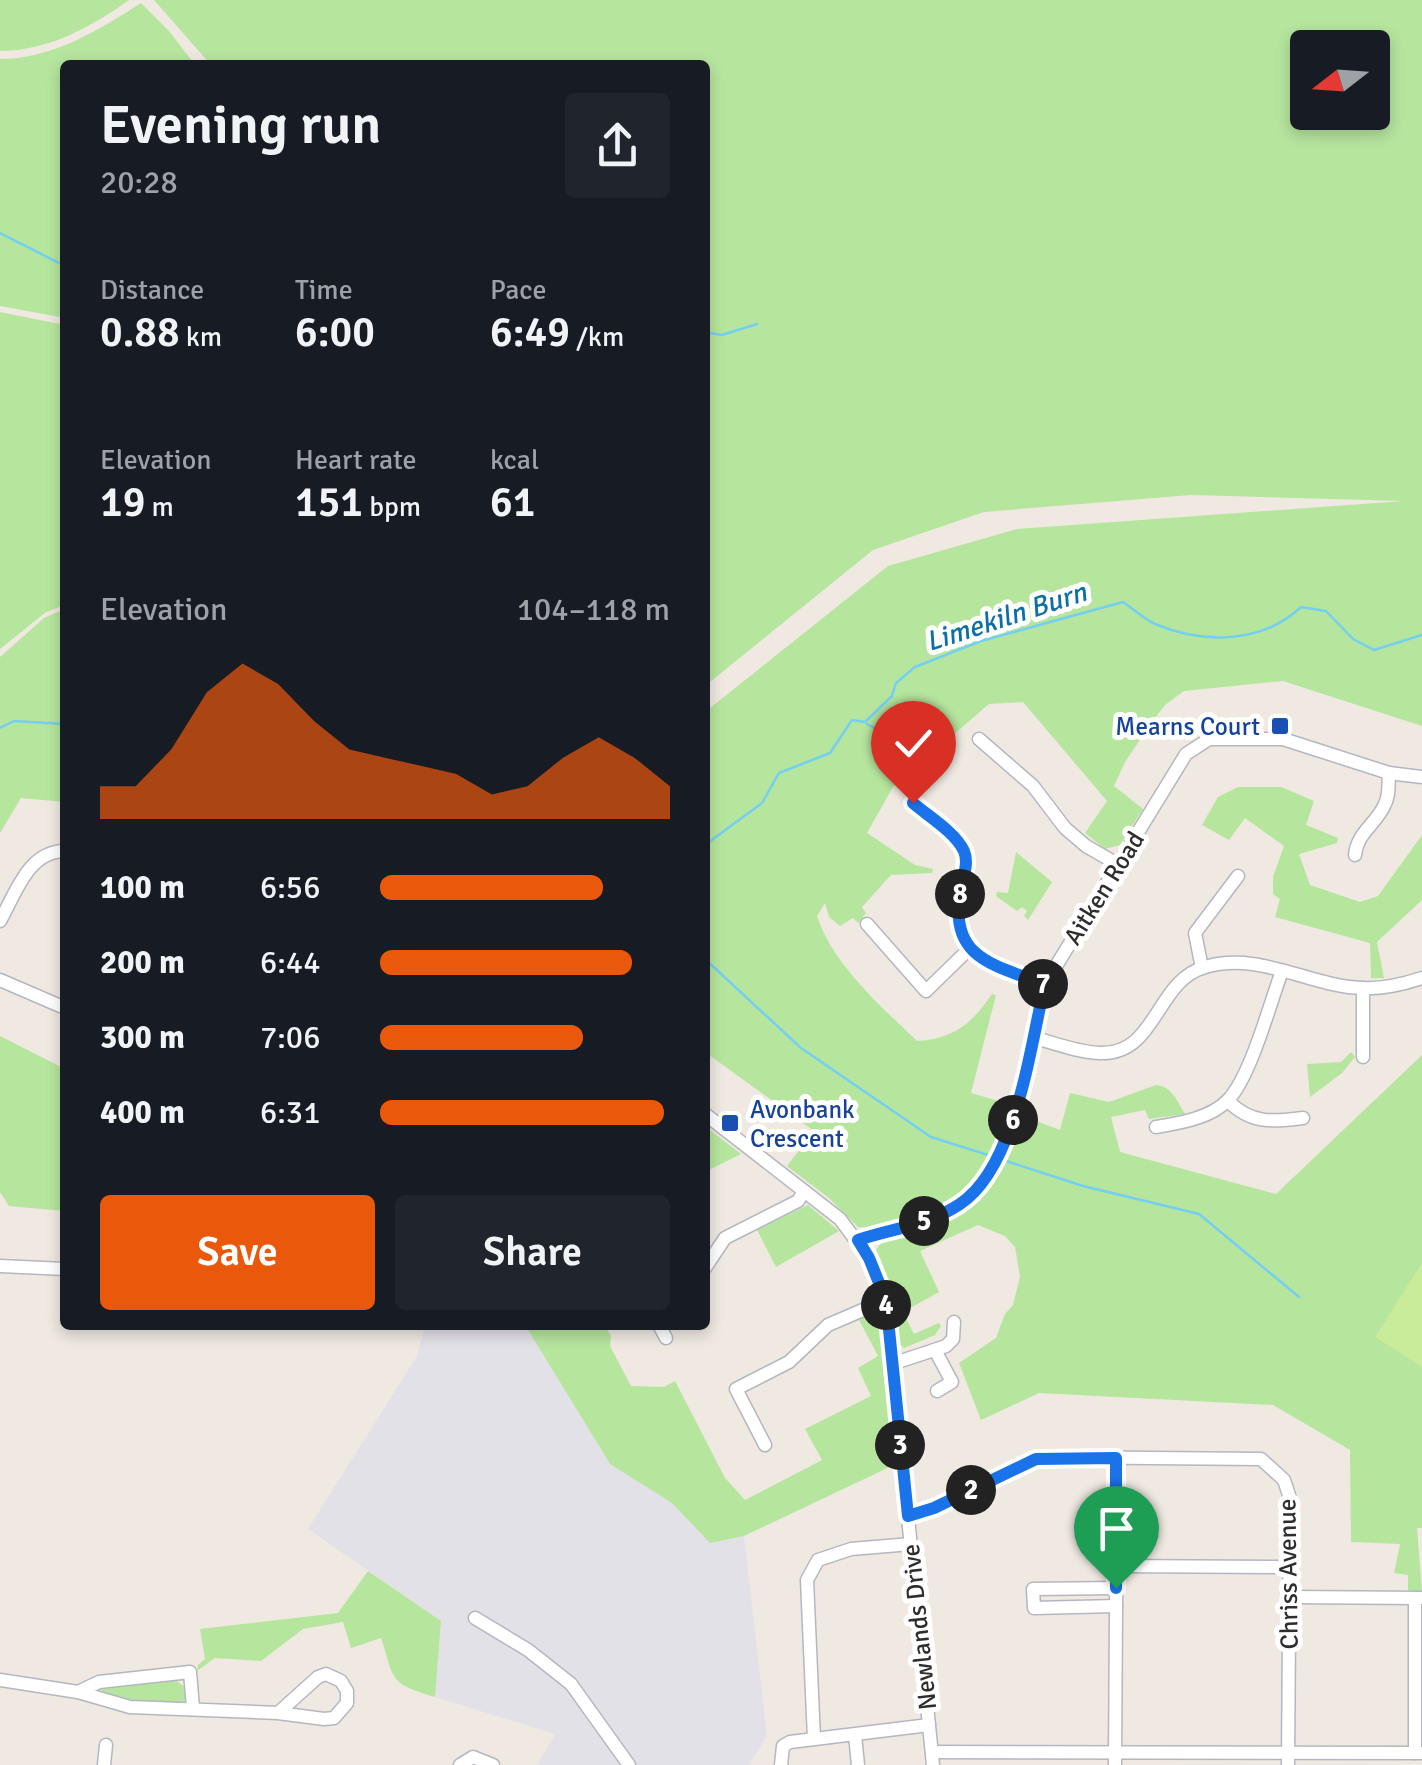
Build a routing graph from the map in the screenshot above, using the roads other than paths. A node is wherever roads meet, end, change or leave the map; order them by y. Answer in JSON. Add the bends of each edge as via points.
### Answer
{"nodes":[{"id":1,"x":978,"y":739,"type":"dead end"},
{"id":2,"x":1388,"y":773,"type":"junction"},
{"id":3,"x":1422,"y":777,"type":"edge"},
{"id":4,"x":913,"y":803,"type":"dead end"},
{"id":5,"x":60,"y":851,"type":"edge"},
{"id":6,"x":1355,"y":855,"type":"dead end"},
{"id":7,"x":1118,"y":865,"type":"junction"},
{"id":8,"x":1238,"y":876,"type":"dead end"},
{"id":9,"x":0,"y":920,"type":"edge"},
{"id":10,"x":866,"y":924,"type":"dead end"},
{"id":11,"x":969,"y":949,"type":"junction"},
{"id":12,"x":1202,"y":968,"type":"junction"},
{"id":13,"x":1282,"y":970,"type":"junction"},
{"id":14,"x":1422,"y":978,"type":"edge"},
{"id":15,"x":0,"y":980,"type":"edge"},
{"id":16,"x":1045,"y":984,"type":"junction"},
{"id":17,"x":1363,"y":988,"type":"junction"},
{"id":18,"x":60,"y":1006,"type":"edge"},
{"id":19,"x":1032,"y":1037,"type":"junction"},
{"id":20,"x":1363,"y":1056,"type":"dead end"},
{"id":21,"x":1228,"y":1100,"type":"junction"},
{"id":22,"x":710,"y":1118,"type":"edge"},
{"id":23,"x":1304,"y":1118,"type":"dead end"},
{"id":24,"x":1156,"y":1127,"type":"dead end"},
{"id":25,"x":804,"y":1191,"type":"junction"},
{"id":26,"x":858,"y":1240,"type":"junction"},
{"id":27,"x":710,"y":1261,"type":"edge"},
{"id":28,"x":0,"y":1266,"type":"edge"},
{"id":29,"x":60,"y":1269,"type":"edge"},
{"id":30,"x":886,"y":1305,"type":"junction"},
{"id":31,"x":954,"y":1322,"type":"dead end"},
{"id":32,"x":936,"y":1352,"type":"junction"},
{"id":33,"x":892,"y":1364,"type":"junction"},
{"id":34,"x":937,"y":1391,"type":"dead end"},
{"id":35,"x":765,"y":1446,"type":"dead end"},
{"id":36,"x":1116,"y":1458,"type":"junction"},
{"id":37,"x":908,"y":1516,"type":"junction"},
{"id":38,"x":911,"y":1544,"type":"junction"},
{"id":39,"x":1116,"y":1566,"type":"junction"},
{"id":40,"x":1289,"y":1567,"type":"junction"},
{"id":41,"x":1116,"y":1588,"type":"junction"},
{"id":42,"x":1289,"y":1597,"type":"junction"},
{"id":43,"x":1418,"y":1598,"type":"edge"},
{"id":44,"x":1116,"y":1606,"type":"junction"},
{"id":45,"x":475,"y":1618,"type":"dead end"},
{"id":46,"x":0,"y":1680,"type":"edge"},
{"id":47,"x":78,"y":1692,"type":"junction"},
{"id":48,"x":193,"y":1708,"type":"junction"},
{"id":49,"x":278,"y":1713,"type":"junction"},
{"id":50,"x":929,"y":1725,"type":"junction"},
{"id":51,"x":855,"y":1734,"type":"junction"},
{"id":52,"x":814,"y":1738,"type":"junction"},
{"id":53,"x":106,"y":1745,"type":"dead end"},
{"id":54,"x":1419,"y":1753,"type":"edge"},
{"id":55,"x":932,"y":1758,"type":"edge"},
{"id":56,"x":1116,"y":1758,"type":"edge"},
{"id":57,"x":1288,"y":1758,"type":"edge"},
{"id":58,"x":780,"y":1759,"type":"edge"},
{"id":59,"x":104,"y":1765,"type":"edge"},
{"id":60,"x":460,"y":1765,"type":"edge"},
{"id":61,"x":493,"y":1765,"type":"edge"},
{"id":62,"x":628,"y":1765,"type":"edge"},
{"id":63,"x":858,"y":1765,"type":"edge"}],
"edges":[{"from":1,"to":7,"type":"street","via":[[1033,786],[1065,828]]},
{"from":2,"to":3,"type":"street","name":"Aitken Road"},
{"from":2,"to":6,"type":"street","via":[[1384,808],[1356,841]]},
{"from":2,"to":7,"type":"street","name":"Aitken Road","via":[[1292,740],[1209,740],[1186,754]]},
{"from":4,"to":11,"type":"street","via":[[964,852],[957,914]]},
{"from":5,"to":9,"type":"street","via":[[37,858]]},
{"from":7,"to":16,"type":"street","name":"Aitken Road"},
{"from":8,"to":12,"type":"street","via":[[1195,933]]},
{"from":10,"to":11,"type":"street","via":[[926,990]]},
{"from":11,"to":16,"type":"street"},
{"from":12,"to":13,"type":"street","via":[[1254,962]]},
{"from":12,"to":19,"type":"street","via":[[1182,978],[1138,1042],[1125,1049],[1101,1053]]},
{"from":13,"to":17,"type":"street"},
{"from":13,"to":21,"type":"street","via":[[1244,1075]]},
{"from":14,"to":17,"type":"street"},
{"from":15,"to":18,"type":"street"},
{"from":16,"to":19,"type":"street","name":"Aitken Road"},
{"from":17,"to":20,"type":"street"},
{"from":19,"to":26,"type":"street","name":"Aitken Road","via":[[1012,1123],[985,1180],[941,1214]]},
{"from":21,"to":23,"type":"street","via":[[1256,1120]]},
{"from":21,"to":24,"type":"street","via":[[1198,1118]]},
{"from":22,"to":25,"type":"street"},
{"from":25,"to":26,"type":"street"},
{"from":25,"to":27,"type":"street","via":[[798,1201],[726,1238]]},
{"from":26,"to":30,"type":"street","name":"Newlands Drive"},
{"from":28,"to":29,"type":"street"},
{"from":30,"to":33,"type":"street","name":"Newlands Drive"},
{"from":30,"to":35,"type":"street","via":[[828,1326],[789,1362],[736,1389]]},
{"from":31,"to":32,"type":"street","via":[[953,1339]]},
{"from":32,"to":33,"type":"street"},
{"from":32,"to":34,"type":"street","via":[[952,1382]]},
{"from":33,"to":37,"type":"street","name":"Newlands Drive"},
{"from":36,"to":37,"type":"street","name":"Chriss Avenue","via":[[1036,1459]]},
{"from":36,"to":39,"type":"street"},
{"from":36,"to":40,"type":"street","name":"Chriss Avenue","via":[[1261,1459],[1288,1489]]},
{"from":37,"to":38,"type":"street","name":"Newlands Drive"},
{"from":38,"to":50,"type":"street","name":"Newlands Drive"},
{"from":38,"to":52,"type":"street","via":[[850,1549],[818,1560],[807,1580]]},
{"from":39,"to":40,"type":"street"},
{"from":39,"to":41,"type":"street"},
{"from":40,"to":42,"type":"street","name":"Chriss Avenue"},
{"from":41,"to":44,"type":"street"},
{"from":41,"to":44,"type":"street","via":[[1033,1590],[1034,1608]]},
{"from":42,"to":43,"type":"street"},
{"from":42,"to":57,"type":"street","name":"Chriss Avenue"},
{"from":43,"to":54,"type":"street"},
{"from":44,"to":56,"type":"street"},
{"from":45,"to":62,"type":"street","via":[[571,1684]]},
{"from":46,"to":47,"type":"street"},
{"from":47,"to":48,"type":"street","via":[[130,1707]]},
{"from":47,"to":48,"type":"street","via":[[98,1682],[190,1672]]},
{"from":48,"to":49,"type":"street"},
{"from":49,"to":49,"type":"street","via":[[326,1674],[347,1691],[343,1712],[334,1718]]},
{"from":50,"to":51,"type":"street"},
{"from":50,"to":55,"type":"street","name":"Newlands Drive"},
{"from":51,"to":52,"type":"street"},
{"from":51,"to":63,"type":"street"},
{"from":52,"to":58,"type":"street","via":[[783,1746]]},
{"from":53,"to":59,"type":"street"},
{"from":54,"to":57,"type":"street"},
{"from":55,"to":56,"type":"street"},
{"from":56,"to":57,"type":"street"},
{"from":60,"to":61,"type":"street","via":[[472,1757]]}]}
